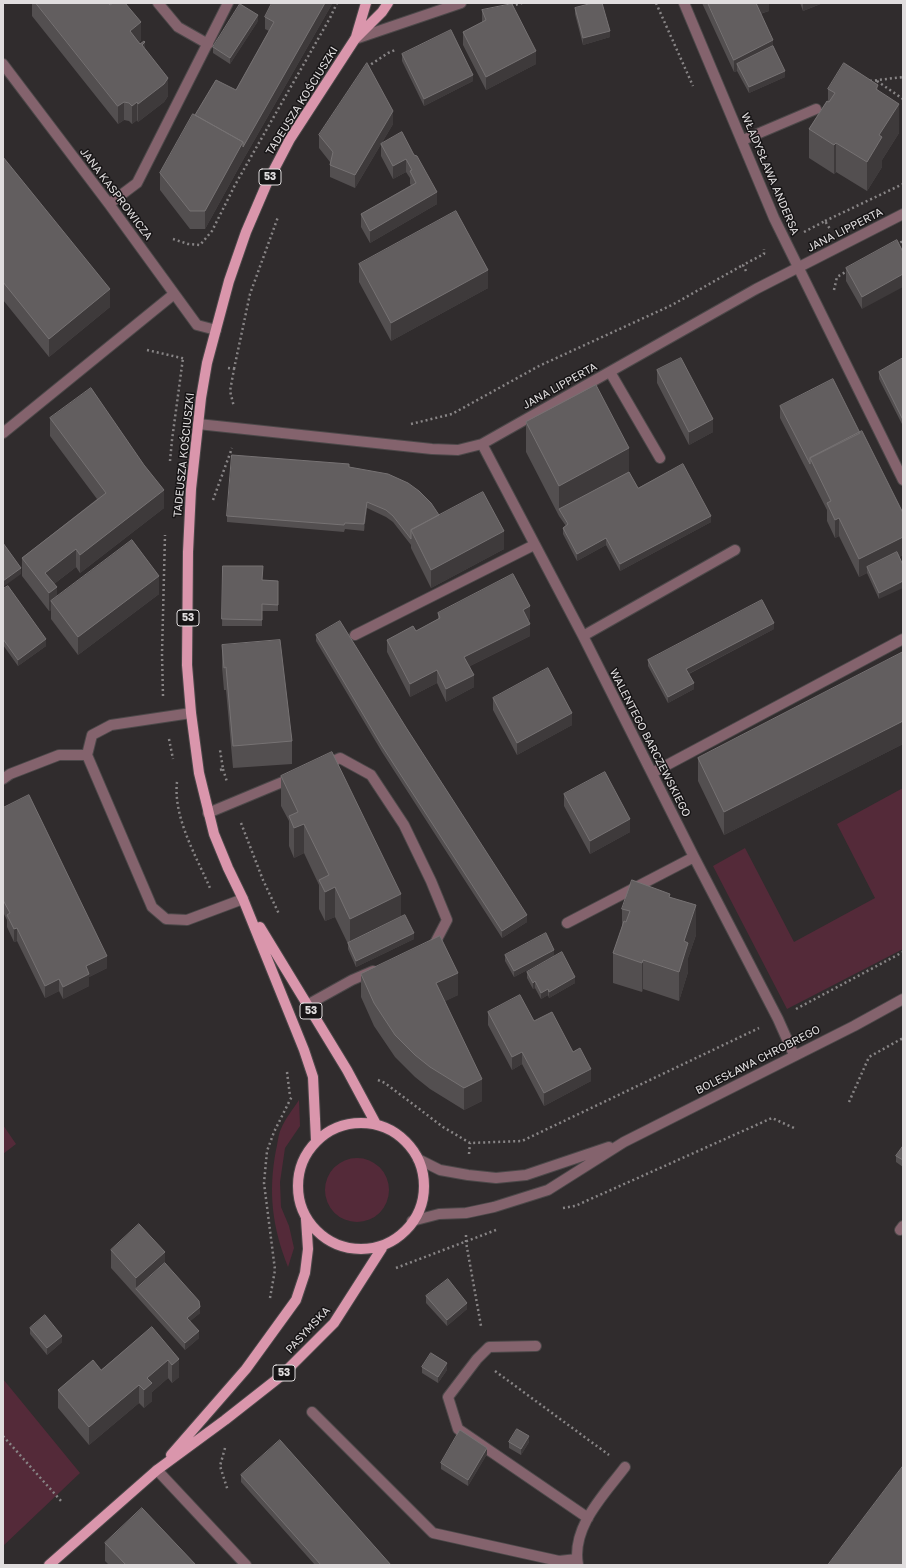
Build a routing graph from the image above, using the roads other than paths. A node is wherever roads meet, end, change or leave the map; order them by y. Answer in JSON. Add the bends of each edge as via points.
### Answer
{"nodes":[{"id":1,"x":158,"y":3,"type":"edge"},
{"id":2,"x":228,"y":3,"type":"edge"},
{"id":3,"x":366,"y":3,"type":"edge"},
{"id":4,"x":388,"y":3,"type":"edge"},
{"id":5,"x":461,"y":3,"type":"edge"},
{"id":6,"x":684,"y":3,"type":"edge"},
{"id":7,"x":355,"y":39,"type":"junction"},
{"id":8,"x":208,"y":44,"type":"junction"},
{"id":9,"x":3,"y":64,"type":"edge"},
{"id":10,"x":816,"y":109,"type":"dead end"},
{"id":11,"x":743,"y":140,"type":"junction"},
{"id":12,"x":109,"y":204,"type":"junction"},
{"id":13,"x":903,"y":214,"type":"edge"},
{"id":14,"x":799,"y":268,"type":"junction"},
{"id":15,"x":174,"y":294,"type":"junction"},
{"id":16,"x":216,"y":330,"type":"junction"},
{"id":17,"x":610,"y":372,"type":"junction"},
{"id":18,"x":198,"y":424,"type":"junction"},
{"id":19,"x":3,"y":433,"type":"edge"},
{"id":20,"x":482,"y":444,"type":"junction"},
{"id":21,"x":660,"y":458,"type":"dead end"},
{"id":22,"x":903,"y":480,"type":"edge"},
{"id":23,"x":534,"y":545,"type":"junction"},
{"id":24,"x":735,"y":550,"type":"dead end"},
{"id":25,"x":355,"y":635,"type":"dead end"},
{"id":26,"x":583,"y":636,"type":"junction"},
{"id":27,"x":903,"y":639,"type":"edge"},
{"id":28,"x":191,"y":713,"type":"junction"},
{"id":29,"x":87,"y":755,"type":"junction"},
{"id":30,"x":312,"y":769,"type":"edge"},
{"id":31,"x":652,"y":773,"type":"junction"},
{"id":32,"x":299,"y":775,"type":"edge"},
{"id":33,"x":3,"y":779,"type":"edge"},
{"id":34,"x":208,"y":813,"type":"junction"},
{"id":35,"x":694,"y":857,"type":"junction"},
{"id":36,"x":243,"y":900,"type":"junction"},
{"id":37,"x":567,"y":923,"type":"dead end"},
{"id":38,"x":420,"y":951,"type":"edge"},
{"id":39,"x":380,"y":968,"type":"edge"},
{"id":40,"x":903,"y":999,"type":"edge"},
{"id":41,"x":307,"y":1005,"type":"junction"},
{"id":42,"x":794,"y":1055,"type":"junction"},
{"id":43,"x":376,"y":1124,"type":"junction"},
{"id":44,"x":316,"y":1140,"type":"junction"},
{"id":45,"x":624,"y":1142,"type":"junction"},
{"id":46,"x":418,"y":1159,"type":"junction"},
{"id":47,"x":306,"y":1220,"type":"junction"},
{"id":48,"x":412,"y":1221,"type":"junction"},
{"id":49,"x":382,"y":1248,"type":"junction"},
{"id":50,"x":536,"y":1346,"type":"dead end"},
{"id":51,"x":312,"y":1412,"type":"dead end"},
{"id":52,"x":625,"y":1467,"type":"road end"},
{"id":53,"x":157,"y":1470,"type":"junction"},
{"id":54,"x":588,"y":1518,"type":"junction"},
{"id":55,"x":578,"y":1562,"type":"edge"},
{"id":56,"x":49,"y":1565,"type":"edge"},
{"id":57,"x":246,"y":1565,"type":"edge"}],
"edges":[{"from":1,"to":8,"type":"street","via":[[178,27]]},
{"from":2,"to":8,"type":"street"},
{"from":3,"to":7,"type":"main road","name":"TADEUSZA KOŚCIUSZKI","number":"53"},
{"from":4,"to":7,"type":"main road","name":"TADEUSZA KOŚCIUSZKI","number":"53"},
{"from":5,"to":7,"type":"street"},
{"from":6,"to":11,"type":"street","name":"WŁADYSŁAWA ANDERSA"},
{"from":7,"to":16,"type":"main road","name":"TADEUSZA KOŚCIUSZKI","number":"53","via":[[290,139],[267,183],[246,232]]},
{"from":8,"to":12,"type":"street","via":[[137,183]]},
{"from":9,"to":12,"type":"street","name":"JANA KASPROWICZA"},
{"from":10,"to":11,"type":"street"},
{"from":11,"to":14,"type":"street","name":"WŁADYSŁAWA ANDERSA","via":[[774,218]]},
{"from":12,"to":15,"type":"street","name":"JANA KASPROWICZA"},
{"from":13,"to":14,"type":"street","name":"JANA LIPPERTA"},
{"from":14,"to":17,"type":"street","name":"JANA LIPPERTA","via":[[756,289]]},
{"from":14,"to":22,"type":"street","name":"WŁADYSŁAWA ANDERSA"},
{"from":15,"to":16,"type":"street","name":"JANA KASPROWICZA","via":[[197,325]]},
{"from":15,"to":19,"type":"street"},
{"from":16,"to":18,"type":"main road","name":"TADEUSZA KOŚCIUSZKI","number":"53","via":[[207,364]]},
{"from":17,"to":20,"type":"street","name":"JANA LIPPERTA"},
{"from":17,"to":21,"type":"street"},
{"from":18,"to":20,"type":"street","name":"JANA LIPPERTA","via":[[432,449],[458,450]]},
{"from":18,"to":28,"type":"main road","name":"TADEUSZA KOŚCIUSZKI","number":"53","via":[[188,552],[187,665]]},
{"from":20,"to":23,"type":"street","name":"WALENTEGO BARCZEWSKIEGO"},
{"from":23,"to":25,"type":"street"},
{"from":23,"to":26,"type":"street","name":"WALENTEGO BARCZEWSKIEGO"},
{"from":24,"to":26,"type":"street"},
{"from":26,"to":31,"type":"street","name":"WALENTEGO BARCZEWSKIEGO"},
{"from":27,"to":31,"type":"street"},
{"from":28,"to":29,"type":"street","via":[[111,725],[92,735]]},
{"from":28,"to":34,"type":"main road","name":"TADEUSZA KOŚCIUSZKI","number":"53","via":[[199,772]]},
{"from":29,"to":33,"type":"street","via":[[59,754]]},
{"from":29,"to":36,"type":"street","via":[[152,907],[166,919],[187,920]]},
{"from":30,"to":38,"type":"street","via":[[340,758],[371,775],[404,825],[447,920],[434,945]]},
{"from":31,"to":35,"type":"street","name":"WALENTEGO BARCZEWSKIEGO"},
{"from":32,"to":34,"type":"street"},
{"from":34,"to":36,"type":"main road","name":"TADEUSZA KOŚCIUSZKI","number":"53","via":[[214,834]]},
{"from":35,"to":37,"type":"street"},
{"from":35,"to":42,"type":"street","name":"WALENTEGO BARCZEWSKIEGO"},
{"from":36,"to":41,"type":"main road","name":"TADEUSZA KOŚCIUSZKI","number":"53"},
{"from":36,"to":44,"type":"main road","name":"TADEUSZA KOŚCIUSZKI","number":"53","via":[[304,1050],[312,1077]]},
{"from":39,"to":41,"type":"street"},
{"from":40,"to":42,"type":"street","name":"BOLESŁAWA CHROBREGO"},
{"from":41,"to":43,"type":"main road","name":"TADEUSZA KOŚCIUSZKI","number":"53"},
{"from":42,"to":45,"type":"street","name":"BOLESŁAWA CHROBREGO"},
{"from":43,"to":44,"type":"main road","number":"53","via":[[358,1122],[339,1126]]},
{"from":43,"to":46,"type":"main road","number":"53","via":[[394,1131],[408,1144]]},
{"from":44,"to":47,"type":"main road","number":"53","via":[[308,1152],[301,1174],[301,1203]]},
{"from":45,"to":46,"type":"street","name":"BOLESŁAWA CHROBREGO","via":[[526,1175],[496,1178],[440,1170]]},
{"from":45,"to":48,"type":"street","name":"BOLESŁAWA CHROBREGO","via":[[548,1190],[494,1207],[439,1214]]},
{"from":46,"to":48,"type":"main road","number":"53","via":[[424,1176]]},
{"from":47,"to":49,"type":"main road","number":"53","via":[[321,1236],[346,1248]]},
{"from":47,"to":53,"type":"main road","name":"PASYMSKA","number":"53","via":[[308,1249],[305,1274],[296,1300],[246,1369]]},
{"from":48,"to":49,"type":"main road","number":"53","via":[[396,1240]]},
{"from":49,"to":53,"type":"main road","name":"PASYMSKA","number":"53","via":[[334,1323],[281,1376]]},
{"from":50,"to":54,"type":"street","via":[[489,1347],[448,1397],[458,1429]]},
{"from":51,"to":55,"type":"street","via":[[433,1533],[559,1561]]},
{"from":52,"to":54,"type":"street"},
{"from":53,"to":56,"type":"main road","name":"PASYMSKA","number":"53"},
{"from":53,"to":57,"type":"street"},
{"from":54,"to":55,"type":"street","via":[[577,1543]]}]}
